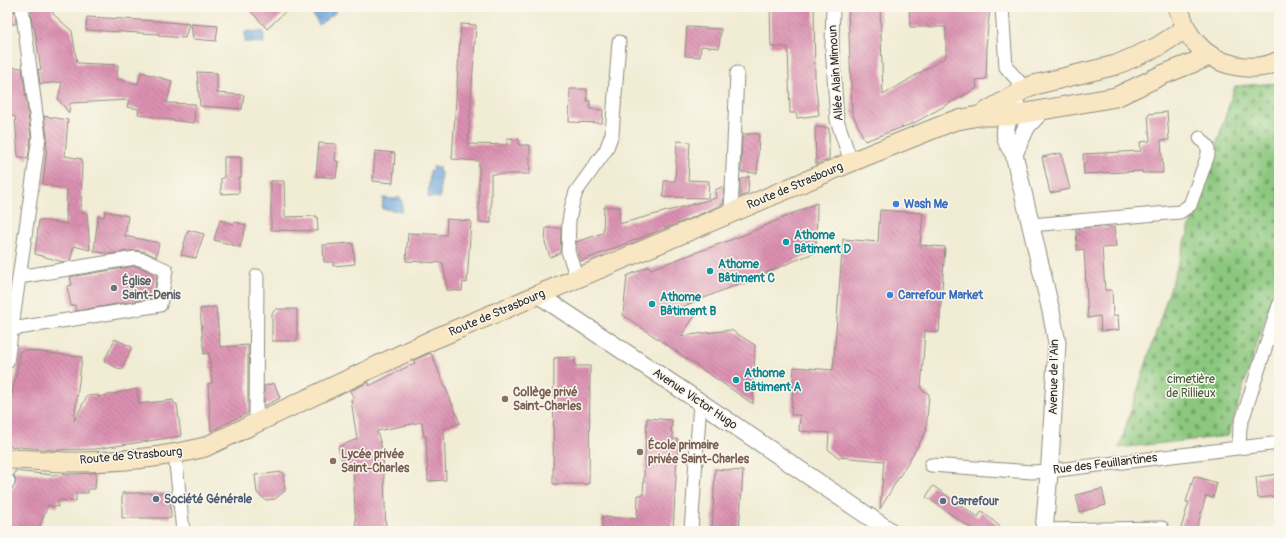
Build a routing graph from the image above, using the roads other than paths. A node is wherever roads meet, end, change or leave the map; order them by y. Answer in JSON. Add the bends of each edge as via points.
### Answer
{"nodes":[{"id":1,"x":22,"y":7,"type":"edge"},
{"id":2,"x":833,"y":7,"type":"edge"},
{"id":3,"x":1002,"y":7,"type":"edge"},
{"id":4,"x":1178,"y":7,"type":"edge"},
{"id":5,"x":1185,"y":29,"type":"junction"},
{"id":6,"x":619,"y":42,"type":"dead end"},
{"id":7,"x":1210,"y":56,"type":"junction"},
{"id":8,"x":1278,"y":63,"type":"edge"},
{"id":9,"x":738,"y":74,"type":"dead end"},
{"id":10,"x":1030,"y":86,"type":"junction"},
{"id":11,"x":1043,"y":109,"type":"junction"},
{"id":12,"x":978,"y":116,"type":"junction"},
{"id":13,"x":1010,"y":116,"type":"junction"},
{"id":14,"x":1200,"y":138,"type":"dead end"},
{"id":15,"x":1014,"y":154,"type":"junction"},
{"id":16,"x":850,"y":162,"type":"junction"},
{"id":17,"x":732,"y":213,"type":"junction"},
{"id":18,"x":1031,"y":225,"type":"junction"},
{"id":19,"x":257,"y":276,"type":"dead end"},
{"id":20,"x":19,"y":277,"type":"junction"},
{"id":21,"x":577,"y":278,"type":"junction"},
{"id":22,"x":539,"y":295,"type":"junction"},
{"id":23,"x":1279,"y":305,"type":"edge"},
{"id":24,"x":12,"y":329,"type":"junction"},
{"id":25,"x":7,"y":362,"type":"edge"},
{"id":26,"x":700,"y":402,"type":"junction"},
{"id":27,"x":256,"y":424,"type":"junction"},
{"id":28,"x":1279,"y":443,"type":"edge"},
{"id":29,"x":1238,"y":448,"type":"junction"},
{"id":30,"x":174,"y":454,"type":"junction"},
{"id":31,"x":7,"y":459,"type":"edge"},
{"id":32,"x":931,"y":465,"type":"dead end"},
{"id":33,"x":1049,"y":471,"type":"junction"},
{"id":34,"x":1162,"y":528,"type":"dead end"},
{"id":35,"x":183,"y":531,"type":"edge"},
{"id":36,"x":691,"y":531,"type":"edge"},
{"id":37,"x":890,"y":531,"type":"edge"},
{"id":38,"x":1044,"y":531,"type":"edge"}],
"edges":[{"from":1,"to":20,"type":"street","via":[[39,137]]},
{"from":2,"to":16,"type":"street","name":"Allée Alain Mimoun","via":[[832,46],[837,120]]},
{"from":3,"to":10,"type":"street","via":[[1006,67],[1022,84]]},
{"from":4,"to":5,"type":"main road"},
{"from":5,"to":7,"type":"main road","via":[[1196,44]]},
{"from":5,"to":10,"type":"main road","name":"Route de Strasbourg","via":[[1157,47],[1116,65]]},
{"from":6,"to":21,"type":"street","via":[[612,134],[606,150],[576,192],[569,221],[568,251]]},
{"from":7,"to":8,"type":"main road","via":[[1230,65],[1253,68]]},
{"from":7,"to":11,"type":"main road","name":"Route de Strasbourg","via":[[1116,97]]},
{"from":9,"to":17,"type":"street"},
{"from":10,"to":12,"type":"main road","name":"Route de Strasbourg"},
{"from":10,"to":13,"type":"street","name":"Avenue de l'Ain"},
{"from":11,"to":13,"type":"main road","name":"Route de Strasbourg"},
{"from":11,"to":15,"type":"street","via":[[1027,126]]},
{"from":12,"to":13,"type":"main road","name":"Route de Strasbourg"},
{"from":12,"to":16,"type":"main road","name":"Route de Strasbourg","via":[[953,121]]},
{"from":13,"to":15,"type":"street","name":"Avenue de l'Ain","via":[[1006,127],[1006,139]]},
{"from":14,"to":18,"type":"street","via":[[1208,147],[1208,155],[1190,205],[1180,212]]},
{"from":15,"to":18,"type":"street","name":"Avenue de l'Ain"},
{"from":16,"to":17,"type":"main road","name":"Route de Strasbourg"},
{"from":17,"to":21,"type":"main road","name":"Route de Strasbourg"},
{"from":18,"to":33,"type":"street","name":"Avenue de l'Ain","via":[[1057,343]]},
{"from":19,"to":27,"type":"street"},
{"from":20,"to":24,"type":"street"},
{"from":20,"to":24,"type":"street","via":[[135,258],[166,270],[160,305]]},
{"from":21,"to":22,"type":"main road","name":"Route de Strasbourg"},
{"from":22,"to":26,"type":"street","name":"Avenue Victor Hugo"},
{"from":22,"to":27,"type":"main road","name":"Route de Strasbourg","via":[[434,339]]},
{"from":23,"to":29,"type":"street","via":[[1240,427]]},
{"from":24,"to":25,"type":"street"},
{"from":26,"to":36,"type":"street"},
{"from":26,"to":37,"type":"street","name":"Avenue Victor Hugo"},
{"from":27,"to":30,"type":"main road","name":"Route de Strasbourg","via":[[205,447]]},
{"from":28,"to":29,"type":"street","name":"Rue des Feuillantines"},
{"from":29,"to":33,"type":"street","name":"Rue des Feuillantines"},
{"from":30,"to":31,"type":"main road","name":"Route de Strasbourg","via":[[71,462]]},
{"from":30,"to":35,"type":"street"},
{"from":32,"to":33,"type":"street","name":"Rue des Feuillantines"},
{"from":33,"to":38,"type":"street","name":"Avenue de l'Ain"},
{"from":34,"to":38,"type":"street","name":"Avenue de l'Ain"}]}
